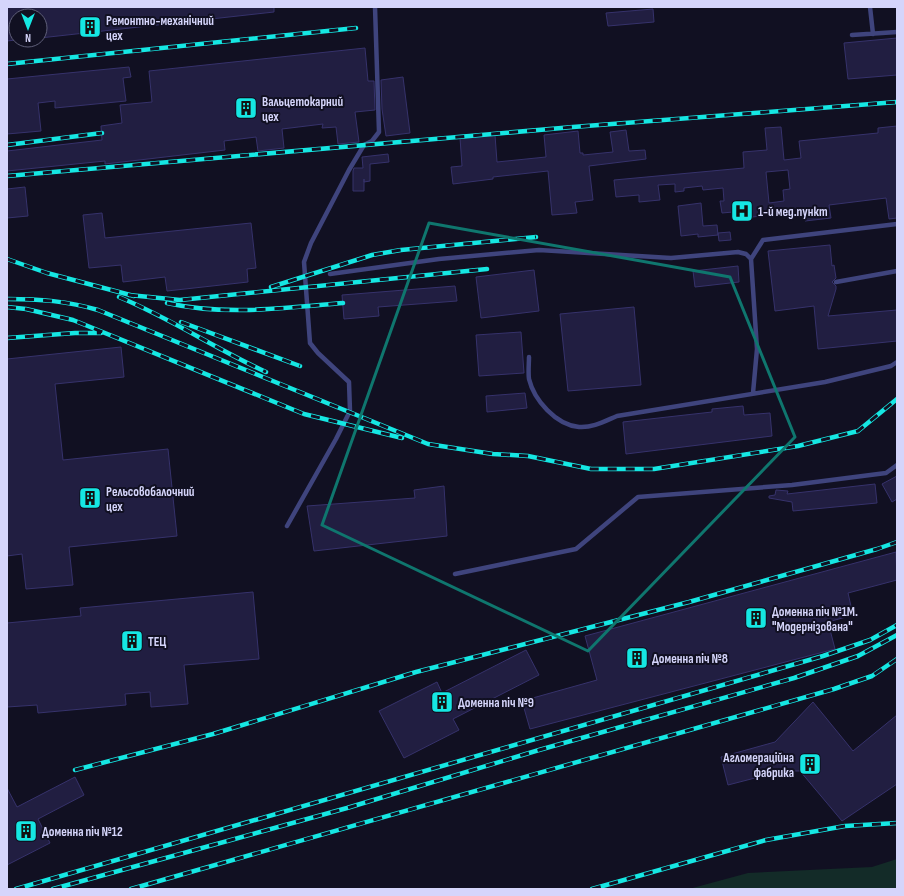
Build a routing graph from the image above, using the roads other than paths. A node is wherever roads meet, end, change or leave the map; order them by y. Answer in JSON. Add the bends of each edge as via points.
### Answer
{"nodes":[{"id":1,"x":375,"y":7,"type":"edge"},
{"id":2,"x":870,"y":7,"type":"edge"},
{"id":3,"x":897,"y":32,"type":"edge"},
{"id":4,"x":873,"y":34,"type":"junction"},
{"id":5,"x":852,"y":35,"type":"dead end"},
{"id":6,"x":897,"y":224,"type":"edge"},
{"id":7,"x":751,"y":259,"type":"junction"},
{"id":8,"x":897,"y":271,"type":"edge"},
{"id":9,"x":330,"y":274,"type":"dead end"},
{"id":10,"x":836,"y":282,"type":"dead end"},
{"id":11,"x":529,"y":357,"type":"dead end"},
{"id":12,"x":897,"y":362,"type":"edge"},
{"id":13,"x":753,"y":393,"type":"junction"},
{"id":14,"x":897,"y":465,"type":"edge"},
{"id":15,"x":287,"y":526,"type":"dead end"},
{"id":16,"x":454,"y":574,"type":"dead end"}],
"edges":[{"from":1,"to":15,"type":"lane","via":[[379,132],[372,141],[364,145],[349,170],[311,243],[304,262],[310,343],[349,382],[350,411]]},
{"from":2,"to":4,"type":"lane"},
{"from":3,"to":4,"type":"lane"},
{"from":4,"to":5,"type":"lane"},
{"from":6,"to":7,"type":"lane","via":[[763,240]]},
{"from":7,"to":9,"type":"lane","via":[[746,254],[738,252],[671,258],[539,250],[439,258]]},
{"from":7,"to":13,"type":"lane","via":[[757,349]]},
{"from":8,"to":10,"type":"lane"},
{"from":11,"to":13,"type":"lane","via":[[529,377],[534,394],[554,416],[564,423],[579,427],[593,426],[617,416]]},
{"from":12,"to":13,"type":"lane","via":[[891,366],[825,382]]},
{"from":14,"to":16,"type":"lane","via":[[886,473],[792,485],[638,497],[576,550]]}]}
